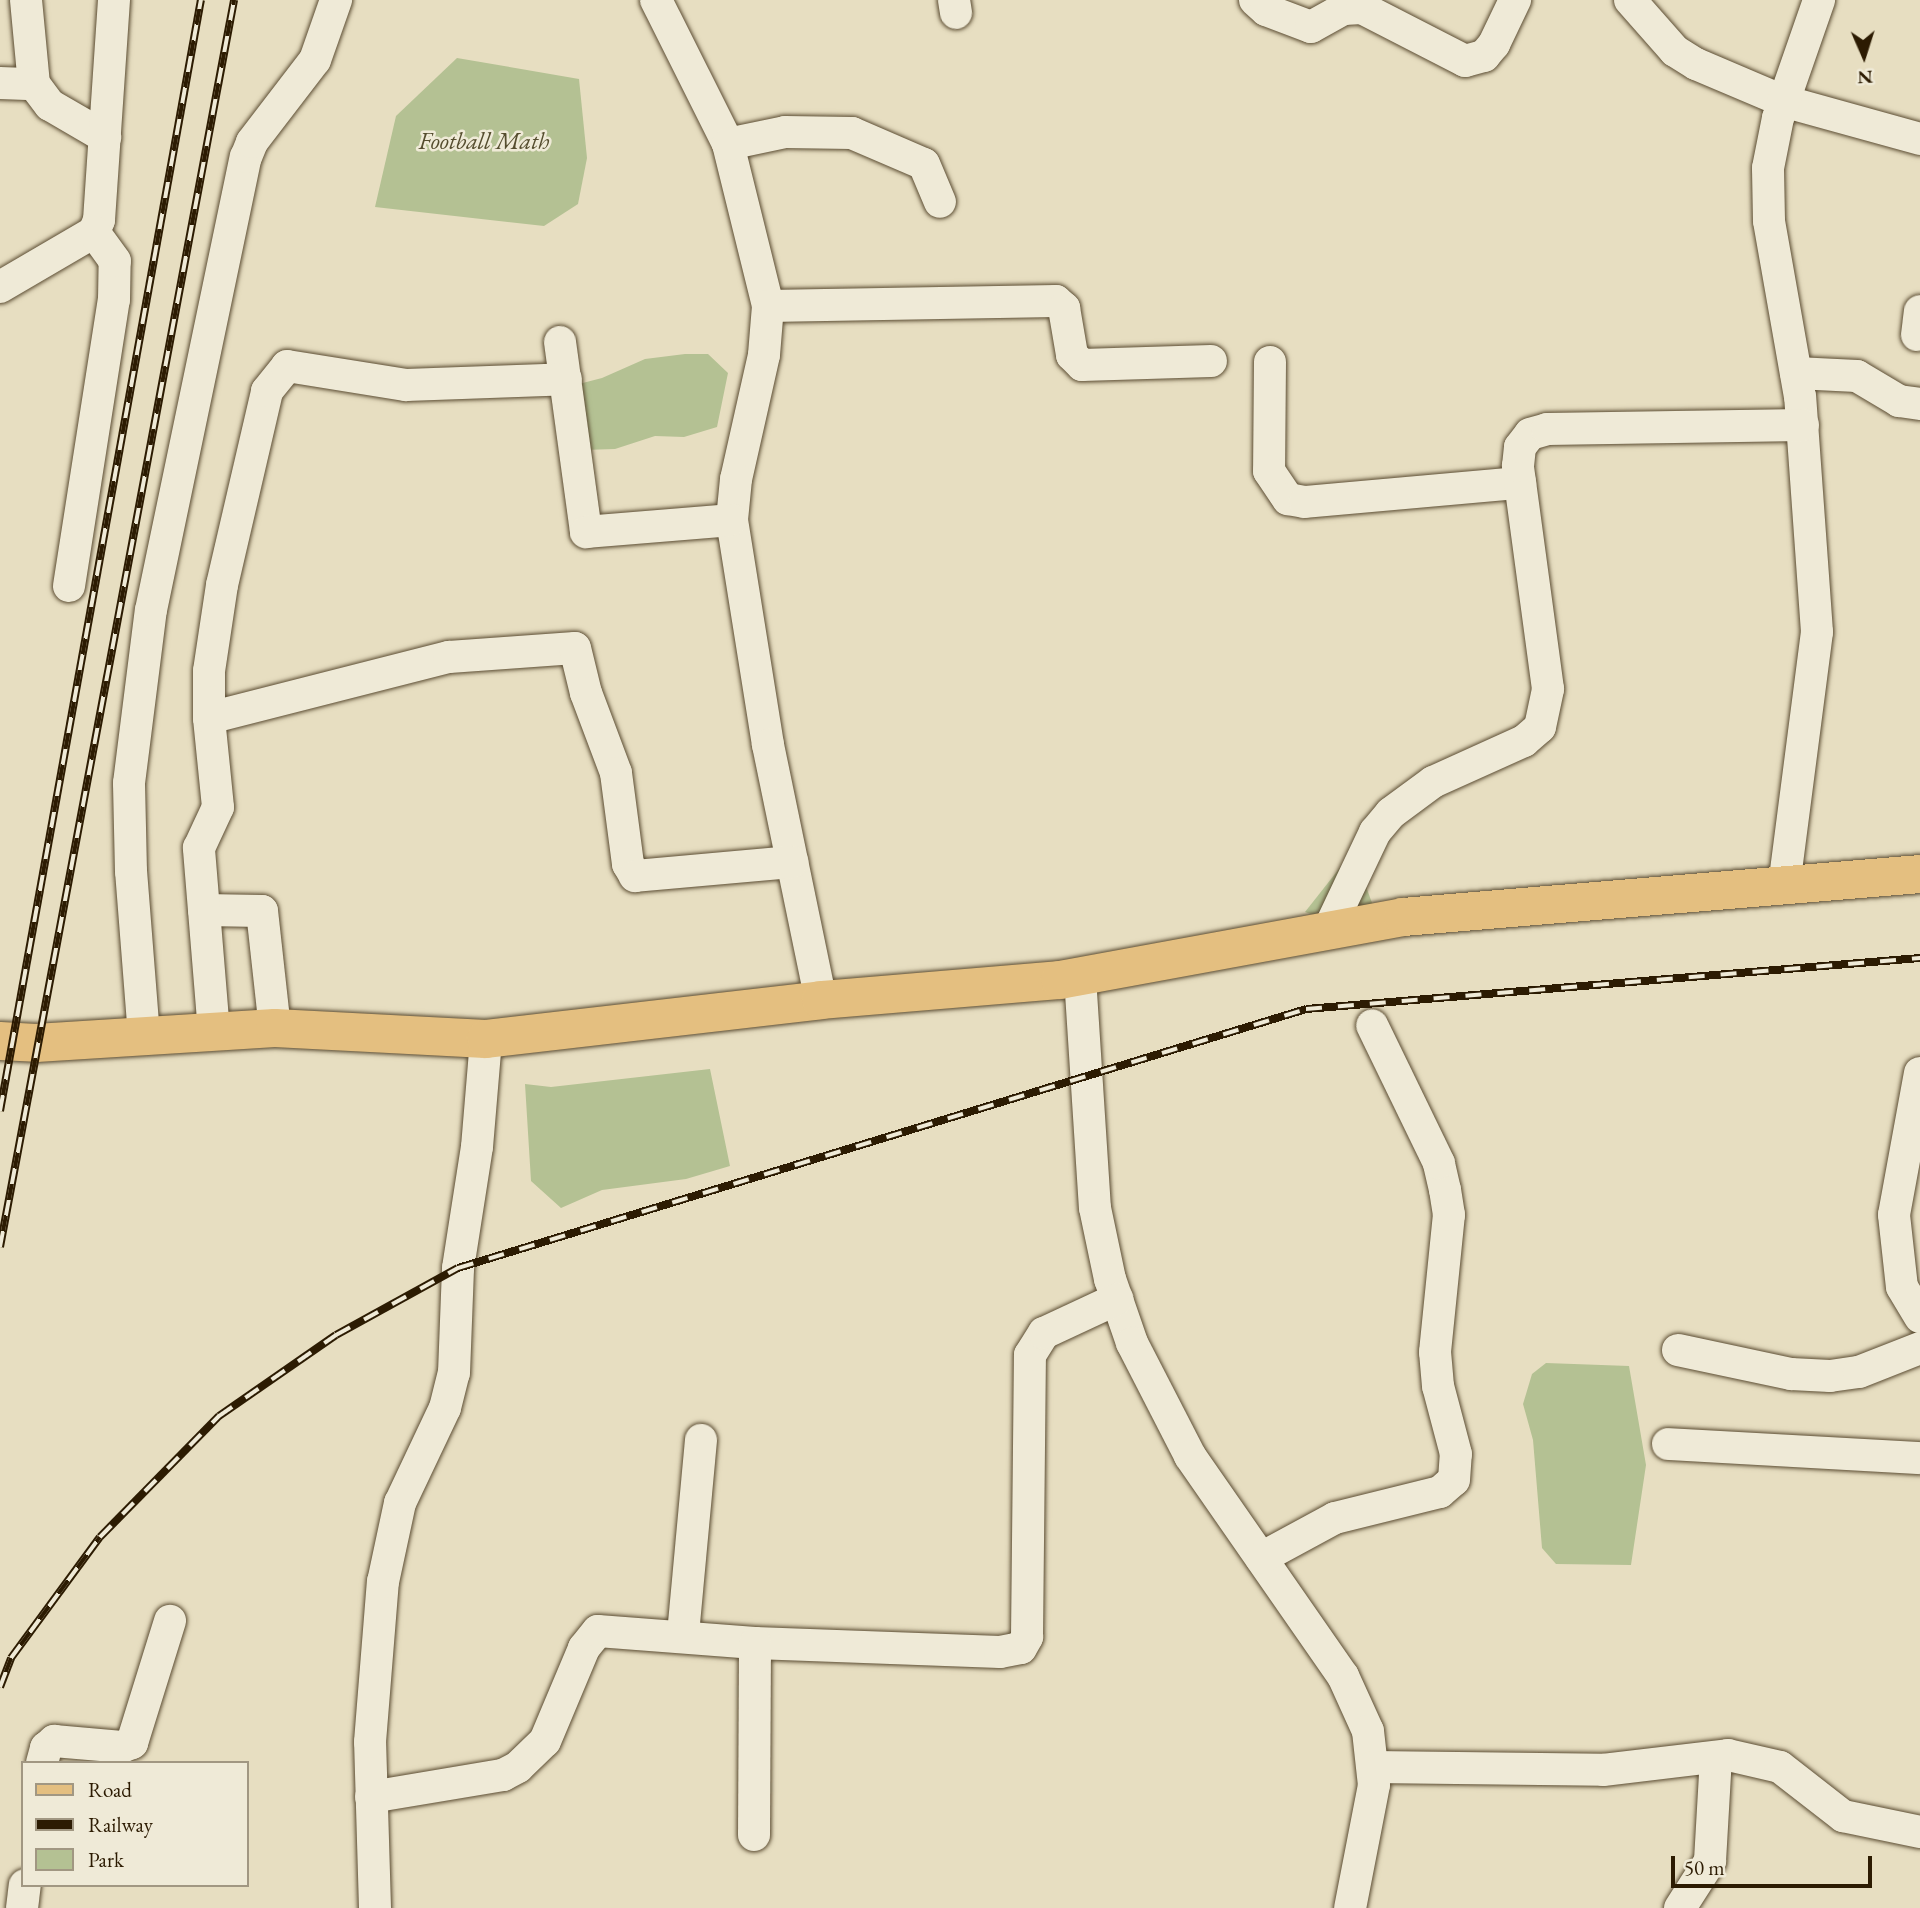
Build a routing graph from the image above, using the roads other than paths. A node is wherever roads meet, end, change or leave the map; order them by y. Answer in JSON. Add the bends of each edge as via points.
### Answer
{"nodes":[{"id":1,"x":26,"y":0,"type":"edge"},
{"id":2,"x":114,"y":0,"type":"edge"},
{"id":3,"x":336,"y":0,"type":"edge"},
{"id":4,"x":656,"y":0,"type":"edge"},
{"id":5,"x":1255,"y":0,"type":"edge"},
{"id":6,"x":1515,"y":0,"type":"edge"},
{"id":7,"x":1631,"y":0,"type":"edge"},
{"id":8,"x":1819,"y":0,"type":"edge"},
{"id":9,"x":0,"y":83,"type":"edge"},
{"id":10,"x":34,"y":84,"type":"junction"},
{"id":11,"x":1783,"y":101,"type":"junction"},
{"id":12,"x":105,"y":137,"type":"junction"},
{"id":13,"x":1920,"y":139,"type":"edge"},
{"id":14,"x":728,"y":144,"type":"junction"},
{"id":15,"x":940,"y":202,"type":"dead end"},
{"id":16,"x":94,"y":232,"type":"junction"},
{"id":17,"x":0,"y":287,"type":"edge"},
{"id":18,"x":768,"y":306,"type":"junction"},
{"id":19,"x":560,"y":342,"type":"dead end"},
{"id":20,"x":1211,"y":361,"type":"dead end"},
{"id":21,"x":1270,"y":362,"type":"dead end"},
{"id":22,"x":1797,"y":373,"type":"junction"},
{"id":23,"x":566,"y":379,"type":"junction"},
{"id":24,"x":1920,"y":404,"type":"edge"},
{"id":25,"x":1802,"y":425,"type":"junction"},
{"id":26,"x":1520,"y":483,"type":"junction"},
{"id":27,"x":732,"y":520,"type":"junction"},
{"id":28,"x":69,"y":586,"type":"dead end"},
{"id":29,"x":209,"y":718,"type":"junction"},
{"id":30,"x":792,"y":862,"type":"junction"},
{"id":31,"x":1920,"y":874,"type":"edge"},
{"id":32,"x":1784,"y":886,"type":"junction"},
{"id":33,"x":204,"y":910,"type":"junction"},
{"id":34,"x":1328,"y":931,"type":"junction"},
{"id":35,"x":1080,"y":977,"type":"junction"},
{"id":36,"x":821,"y":1000,"type":"junction"},
{"id":37,"x":1372,"y":1025,"type":"dead end"},
{"id":38,"x":275,"y":1028,"type":"junction"},
{"id":39,"x":214,"y":1032,"type":"junction"},
{"id":40,"x":144,"y":1036,"type":"junction"},
{"id":41,"x":486,"y":1040,"type":"junction"},
{"id":42,"x":0,"y":1041,"type":"edge"},
{"id":43,"x":1920,"y":1073,"type":"edge"},
{"id":44,"x":1117,"y":1299,"type":"junction"},
{"id":45,"x":1920,"y":1317,"type":"edge"},
{"id":46,"x":1920,"y":1348,"type":"edge"},
{"id":47,"x":1678,"y":1350,"type":"dead end"},
{"id":48,"x":701,"y":1440,"type":"dead end"},
{"id":49,"x":1668,"y":1444,"type":"dead end"},
{"id":50,"x":1920,"y":1458,"type":"edge"},
{"id":51,"x":1261,"y":1558,"type":"junction"},
{"id":52,"x":170,"y":1621,"type":"dead end"},
{"id":53,"x":683,"y":1634,"type":"junction"},
{"id":54,"x":755,"y":1643,"type":"junction"},
{"id":55,"x":1716,"y":1757,"type":"junction"},
{"id":56,"x":43,"y":1761,"type":"edge"},
{"id":57,"x":1373,"y":1768,"type":"junction"},
{"id":58,"x":371,"y":1797,"type":"junction"},
{"id":59,"x":1920,"y":1832,"type":"edge"},
{"id":60,"x":754,"y":1835,"type":"dead end"},
{"id":61,"x":24,"y":1887,"type":"edge"},
{"id":62,"x":22,"y":1908,"type":"edge"},
{"id":63,"x":375,"y":1908,"type":"edge"},
{"id":64,"x":1350,"y":1908,"type":"edge"},
{"id":65,"x":1680,"y":1908,"type":"edge"}],
"edges":[{"from":1,"to":10,"type":"street"},
{"from":2,"to":12,"type":"street"},
{"from":3,"to":40,"type":"street","via":[[316,60],[252,142],[246,157],[151,610],[129,783]]},
{"from":4,"to":14,"type":"street"},
{"from":5,"to":6,"type":"street","via":[[1266,10],[1311,27],[1344,9],[1362,8],[1465,61],[1484,56],[1494,44]]},
{"from":7,"to":11,"type":"street","via":[[1675,51]]},
{"from":8,"to":11,"type":"street"},
{"from":9,"to":10,"type":"street"},
{"from":10,"to":12,"type":"street","via":[[50,105]]},
{"from":11,"to":13,"type":"street"},
{"from":11,"to":22,"type":"street","via":[[1768,168],[1769,221]]},
{"from":12,"to":16,"type":"street","via":[[99,220]]},
{"from":14,"to":15,"type":"street","via":[[785,132],[852,133],[924,164]]},
{"from":14,"to":18,"type":"street"},
{"from":16,"to":17,"type":"street"},
{"from":16,"to":28,"type":"street","via":[[115,261],[114,300]]},
{"from":18,"to":20,"type":"street","via":[[1056,301],[1064,309],[1072,355],[1082,365]]},
{"from":18,"to":27,"type":"street","via":[[764,355],[736,479]]},
{"from":19,"to":23,"type":"street"},
{"from":21,"to":26,"type":"street","via":[[1269,471],[1288,499],[1305,502]]},
{"from":22,"to":24,"type":"street","via":[[1857,376],[1899,401]]},
{"from":22,"to":25,"type":"street"},
{"from":23,"to":27,"type":"street","via":[[586,532]]},
{"from":23,"to":29,"type":"street","via":[[406,384],[304,366],[287,366],[276,375],[267,391],[222,585],[209,671]]},
{"from":25,"to":26,"type":"street","via":[[1547,429],[1530,434],[1520,447]]},
{"from":25,"to":32,"type":"street","via":[[1817,632]]},
{"from":26,"to":34,"type":"street","via":[[1548,689],[1540,727],[1524,741],[1433,782],[1391,813],[1374,832]]},
{"from":27,"to":30,"type":"street"},
{"from":29,"to":30,"type":"street","via":[[426,662],[575,648],[616,774],[628,864],[635,876]]},
{"from":29,"to":33,"type":"street","via":[[218,807],[200,841]]},
{"from":30,"to":36,"type":"street"},
{"from":31,"to":32,"type":"main road"},
{"from":32,"to":34,"type":"main road","via":[[1403,917]]},
{"from":33,"to":38,"type":"street","via":[[262,911]]},
{"from":33,"to":39,"type":"street"},
{"from":34,"to":35,"type":"main road"},
{"from":35,"to":36,"type":"main road"},
{"from":35,"to":44,"type":"street","via":[[1095,1208]]},
{"from":36,"to":41,"type":"main road"},
{"from":37,"to":51,"type":"street","via":[[1439,1163],[1445,1190],[1449,1215],[1435,1352],[1438,1385],[1456,1454],[1454,1480],[1440,1492],[1335,1518]]},
{"from":38,"to":39,"type":"main road"},
{"from":38,"to":41,"type":"main road"},
{"from":39,"to":40,"type":"main road"},
{"from":40,"to":42,"type":"main road"},
{"from":41,"to":58,"type":"street","via":[[478,1147],[458,1268],[454,1373],[445,1408],[400,1503],[383,1582],[370,1742]]},
{"from":43,"to":45,"type":"street","via":[[1894,1215],[1902,1287]]},
{"from":44,"to":51,"type":"street","via":[[1132,1343],[1190,1456]]},
{"from":44,"to":54,"type":"street","via":[[1044,1333],[1030,1355],[1027,1637],[1021,1648],[1000,1652]]},
{"from":46,"to":47,"type":"street","via":[[1859,1372],[1830,1376],[1791,1374]]},
{"from":48,"to":53,"type":"street"},
{"from":49,"to":50,"type":"street"},
{"from":51,"to":57,"type":"street","via":[[1343,1676],[1368,1731]]},
{"from":52,"to":56,"type":"street","via":[[132,1743],[122,1747],[54,1741]]},
{"from":53,"to":54,"type":"street"},
{"from":53,"to":58,"type":"street","via":[[598,1631],[584,1648],[545,1741],[518,1767],[503,1775]]},
{"from":54,"to":60,"type":"street"},
{"from":55,"to":57,"type":"street","via":[[1603,1770]]},
{"from":55,"to":59,"type":"street","via":[[1780,1767],[1843,1816]]},
{"from":55,"to":65,"type":"street","via":[[1710,1861]]},
{"from":57,"to":64,"type":"street","via":[[1374,1785]]},
{"from":58,"to":63,"type":"street"},
{"from":61,"to":62,"type":"street"}]}
